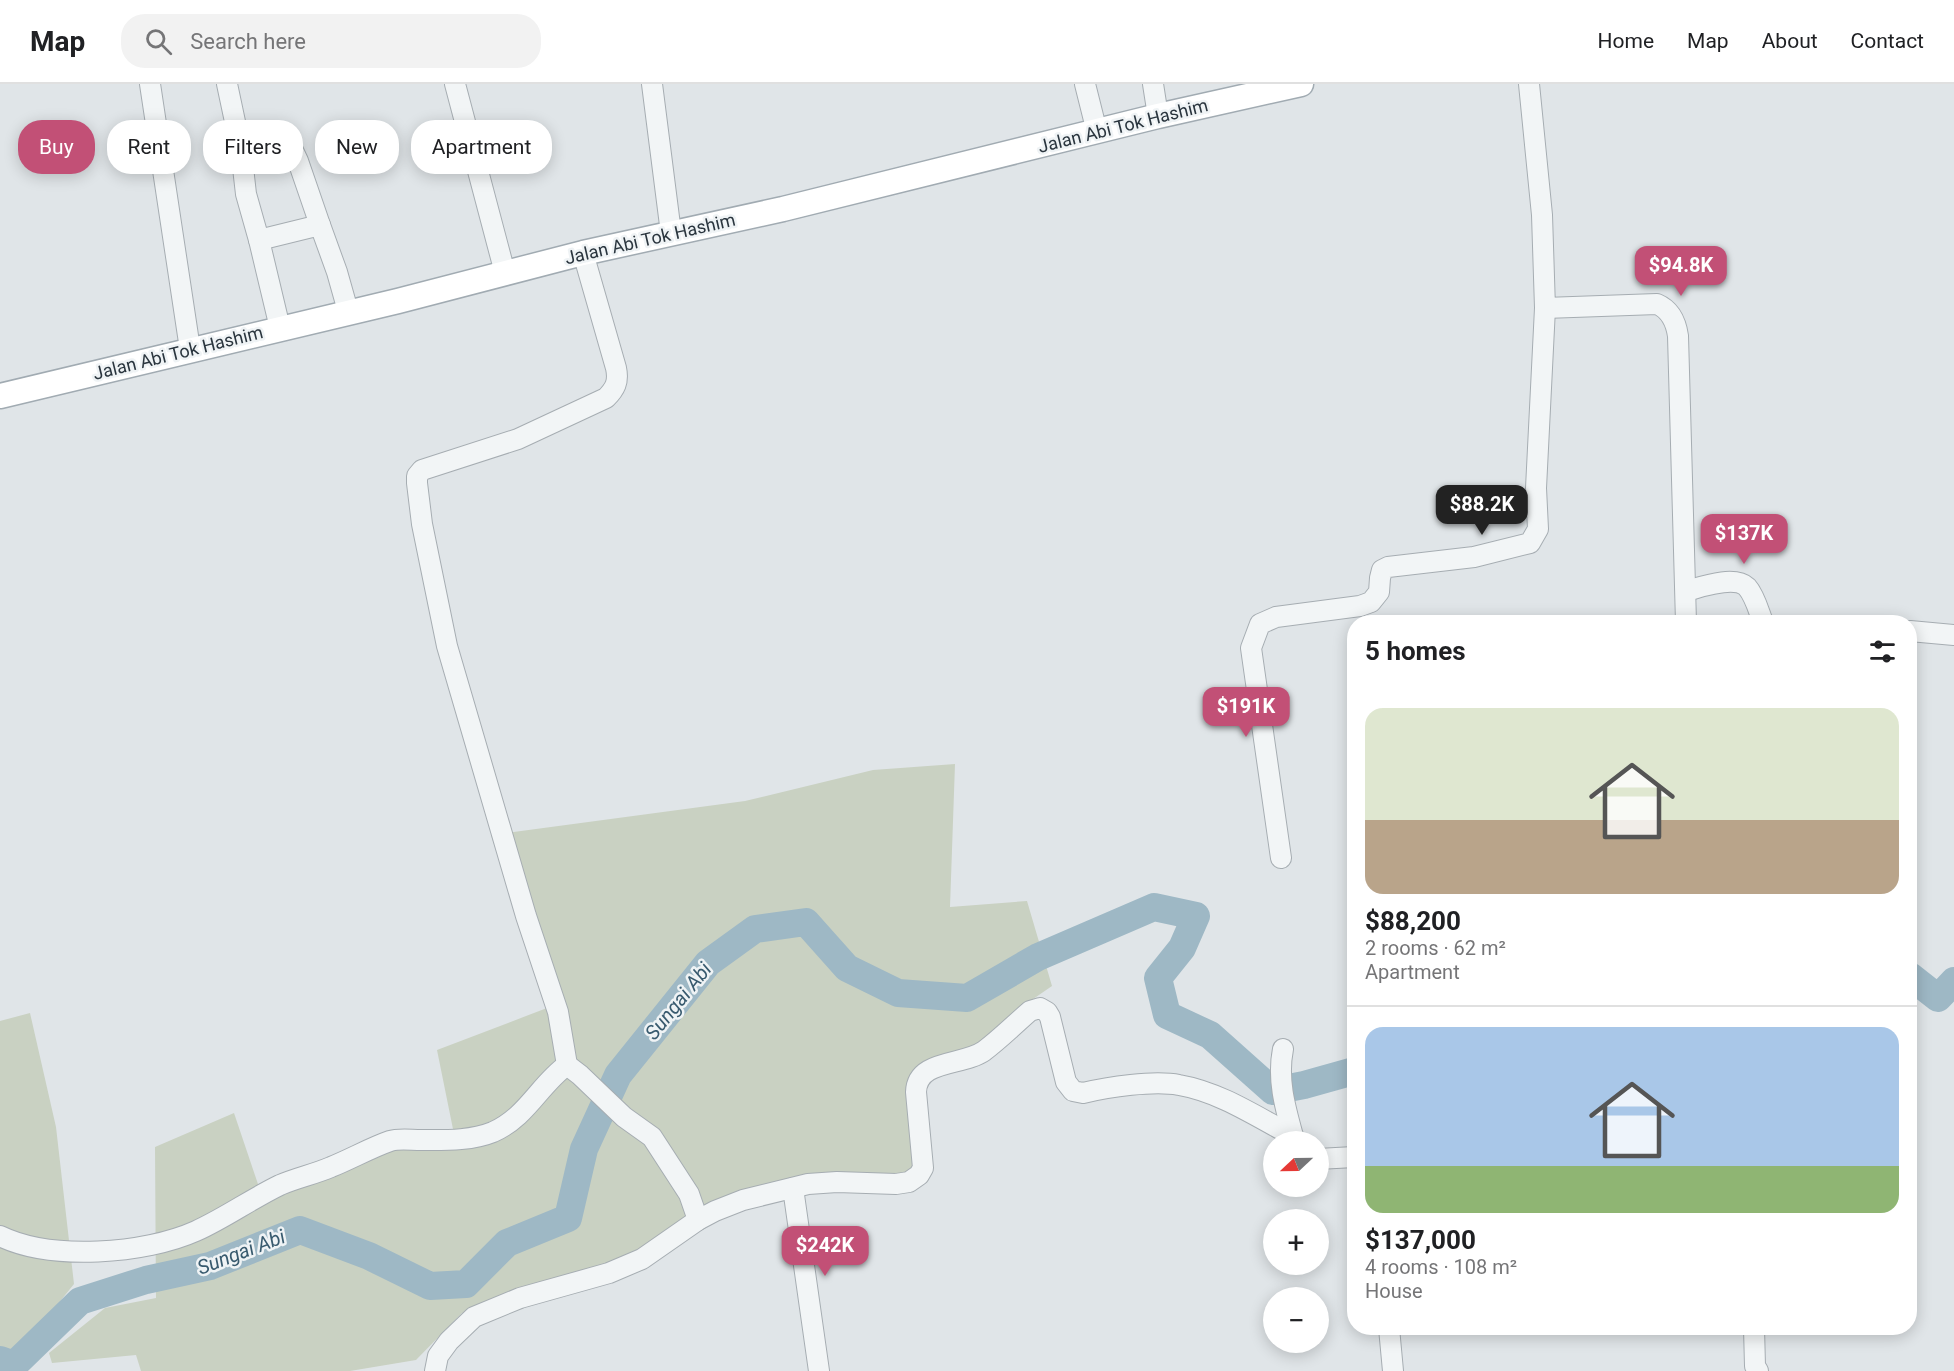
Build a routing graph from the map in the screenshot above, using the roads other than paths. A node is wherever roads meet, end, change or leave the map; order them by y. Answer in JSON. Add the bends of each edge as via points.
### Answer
{"nodes":[{"id":1,"x":150,"y":84,"type":"edge"},
{"id":2,"x":227,"y":84,"type":"edge"},
{"id":3,"x":455,"y":84,"type":"edge"},
{"id":4,"x":652,"y":84,"type":"edge"},
{"id":5,"x":1085,"y":84,"type":"edge"},
{"id":6,"x":1153,"y":84,"type":"edge"},
{"id":7,"x":1300,"y":84,"type":"edge"},
{"id":8,"x":1529,"y":84,"type":"edge"},
{"id":9,"x":1158,"y":116,"type":"junction"},
{"id":10,"x":235,"y":120,"type":"edge"},
{"id":11,"x":1097,"y":132,"type":"junction"},
{"id":12,"x":244,"y":174,"type":"edge"},
{"id":13,"x":303,"y":174,"type":"edge"},
{"id":14,"x":320,"y":225,"type":"junction"},
{"id":15,"x":672,"y":233,"type":"junction"},
{"id":16,"x":259,"y":240,"type":"junction"},
{"id":17,"x":583,"y":254,"type":"junction"},
{"id":18,"x":505,"y":273,"type":"junction"},
{"id":19,"x":1545,"y":308,"type":"junction"},
{"id":20,"x":348,"y":311,"type":"junction"},
{"id":21,"x":280,"y":328,"type":"junction"},
{"id":22,"x":190,"y":349,"type":"junction"},
{"id":23,"x":0,"y":396,"type":"edge"},
{"id":24,"x":1686,"y":591,"type":"junction"},
{"id":25,"x":1686,"y":615,"type":"edge"},
{"id":26,"x":1760,"y":615,"type":"edge"},
{"id":27,"x":1917,"y":631,"type":"edge"},
{"id":28,"x":1954,"y":635,"type":"edge"},
{"id":29,"x":1281,"y":858,"type":"dead end"},
{"id":30,"x":1282,"y":1058,"type":"dead end"},
{"id":31,"x":573,"y":1070,"type":"junction"},
{"id":32,"x":1281,"y":1131,"type":"edge"},
{"id":33,"x":1293,"y":1131,"type":"edge"},
{"id":34,"x":1347,"y":1157,"type":"edge"},
{"id":35,"x":1329,"y":1158,"type":"edge"},
{"id":36,"x":794,"y":1188,"type":"junction"},
{"id":37,"x":698,"y":1220,"type":"junction"},
{"id":38,"x":0,"y":1236,"type":"edge"},
{"id":39,"x":1390,"y":1335,"type":"edge"},
{"id":40,"x":1754,"y":1335,"type":"edge"},
{"id":41,"x":430,"y":1370,"type":"edge"},
{"id":42,"x":819,"y":1371,"type":"edge"},
{"id":43,"x":1393,"y":1371,"type":"edge"},
{"id":44,"x":1758,"y":1371,"type":"edge"}],
"edges":[{"from":1,"to":22,"type":"street"},
{"from":2,"to":10,"type":"street"},
{"from":3,"to":18,"type":"street"},
{"from":4,"to":15,"type":"street"},
{"from":5,"to":11,"type":"street"},
{"from":6,"to":9,"type":"street"},
{"from":7,"to":9,"type":"main road","name":"Jalan Abi Tok Hashim"},
{"from":8,"to":19,"type":"street","via":[[1542,215]]},
{"from":9,"to":11,"type":"main road","name":"Jalan Abi Tok Hashim"},
{"from":11,"to":15,"type":"main road","name":"Jalan Abi Tok Hashim"},
{"from":12,"to":16,"type":"street"},
{"from":13,"to":14,"type":"street"},
{"from":14,"to":16,"type":"street"},
{"from":14,"to":20,"type":"street"},
{"from":15,"to":17,"type":"main road","name":"Jalan Abi Tok Hashim"},
{"from":16,"to":21,"type":"street"},
{"from":17,"to":18,"type":"main road","name":"Jalan Abi Tok Hashim"},
{"from":17,"to":31,"type":"street","via":[[616,368],[618,378],[612,392],[519,439],[422,470],[417,477],[422,524],[447,646]]},
{"from":18,"to":20,"type":"main road","name":"Jalan Abi Tok Hashim"},
{"from":19,"to":24,"type":"street","via":[[1658,304],[1665,307],[1676,324]]},
{"from":19,"to":29,"type":"street","via":[[1536,488],[1538,529],[1530,543],[1474,557],[1388,567],[1382,570],[1379,592],[1371,602],[1276,617],[1260,624],[1251,648]]},
{"from":20,"to":21,"type":"main road","name":"Jalan Abi Tok Hashim"},
{"from":21,"to":22,"type":"main road","name":"Jalan Abi Tok Hashim"},
{"from":22,"to":23,"type":"main road","name":"Jalan Abi Tok Hashim"},
{"from":24,"to":25,"type":"street"},
{"from":24,"to":26,"type":"street","via":[[1717,583],[1745,585]]},
{"from":27,"to":28,"type":"street"},
{"from":30,"to":33,"type":"street","via":[[1283,1099]]},
{"from":31,"to":37,"type":"street","via":[[652,1137],[689,1194]]},
{"from":31,"to":38,"type":"street","via":[[556,1072],[529,1106],[495,1131],[459,1139],[391,1140],[282,1184],[195,1231],[160,1243],[75,1252],[32,1247]]},
{"from":32,"to":36,"type":"street","via":[[1221,1098],[1178,1084],[1073,1091],[1066,1082],[1050,1017],[1040,1008],[1030,1011],[982,1053],[928,1070],[921,1076],[916,1092],[923,1168],[914,1179],[896,1184],[821,1182]]},
{"from":34,"to":35,"type":"street"},
{"from":36,"to":37,"type":"street","via":[[742,1200]]},
{"from":36,"to":42,"type":"street"},
{"from":37,"to":41,"type":"street","via":[[642,1259],[474,1317],[449,1341]]},
{"from":39,"to":43,"type":"street"},
{"from":40,"to":44,"type":"street"}]}
